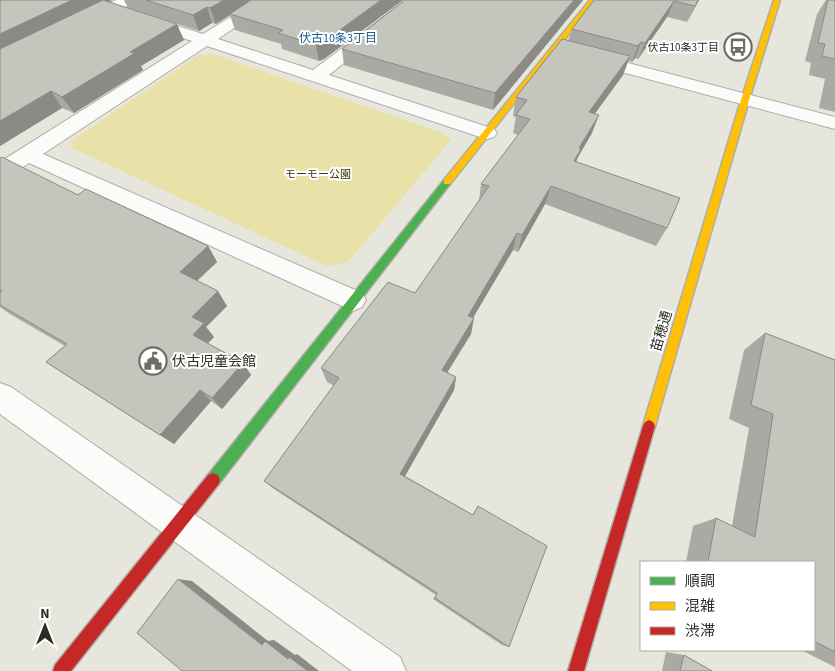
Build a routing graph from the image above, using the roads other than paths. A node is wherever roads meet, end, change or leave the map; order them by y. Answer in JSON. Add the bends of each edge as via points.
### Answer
{"nodes":[{"id":1,"x":128,"y":0,"type":"edge"},
{"id":2,"x":268,"y":0,"type":"edge"},
{"id":3,"x":414,"y":0,"type":"edge"},
{"id":4,"x":593,"y":0,"type":"edge"},
{"id":5,"x":777,"y":0,"type":"edge"},
{"id":6,"x":110,"y":9,"type":"junction"},
{"id":7,"x":68,"y":30,"type":"edge"},
{"id":8,"x":206,"y":40,"type":"junction"},
{"id":9,"x":554,"y":49,"type":"junction"},
{"id":10,"x":315,"y":76,"type":"junction"},
{"id":11,"x":746,"y":100,"type":"junction"},
{"id":12,"x":835,"y":122,"type":"edge"},
{"id":13,"x":487,"y":133,"type":"junction"},
{"id":14,"x":28,"y":155,"type":"junction"},
{"id":15,"x":0,"y":172,"type":"edge"},
{"id":16,"x":353,"y":300,"type":"junction"},
{"id":17,"x":0,"y":397,"type":"edge"},
{"id":18,"x":179,"y":524,"type":"junction"},
{"id":19,"x":62,"y":671,"type":"edge"},
{"id":20,"x":386,"y":671,"type":"edge"},
{"id":21,"x":576,"y":671,"type":"edge"}],
"edges":[{"from":1,"to":6,"type":"street"},
{"from":2,"to":8,"type":"street"},
{"from":3,"to":10,"type":"street"},
{"from":4,"to":9,"type":"street"},
{"from":5,"to":11,"type":"street","name":"苗穂通"},
{"from":6,"to":7,"type":"street"},
{"from":6,"to":8,"type":"street"},
{"from":8,"to":10,"type":"street"},
{"from":8,"to":14,"type":"street"},
{"from":9,"to":11,"type":"street"},
{"from":9,"to":13,"type":"street"},
{"from":10,"to":13,"type":"street"},
{"from":11,"to":12,"type":"street"},
{"from":11,"to":21,"type":"street","name":"苗穂通"},
{"from":13,"to":16,"type":"street"},
{"from":14,"to":15,"type":"street"},
{"from":14,"to":16,"type":"street"},
{"from":16,"to":18,"type":"street"},
{"from":17,"to":18,"type":"street"},
{"from":18,"to":19,"type":"street"},
{"from":18,"to":20,"type":"street"}]}
